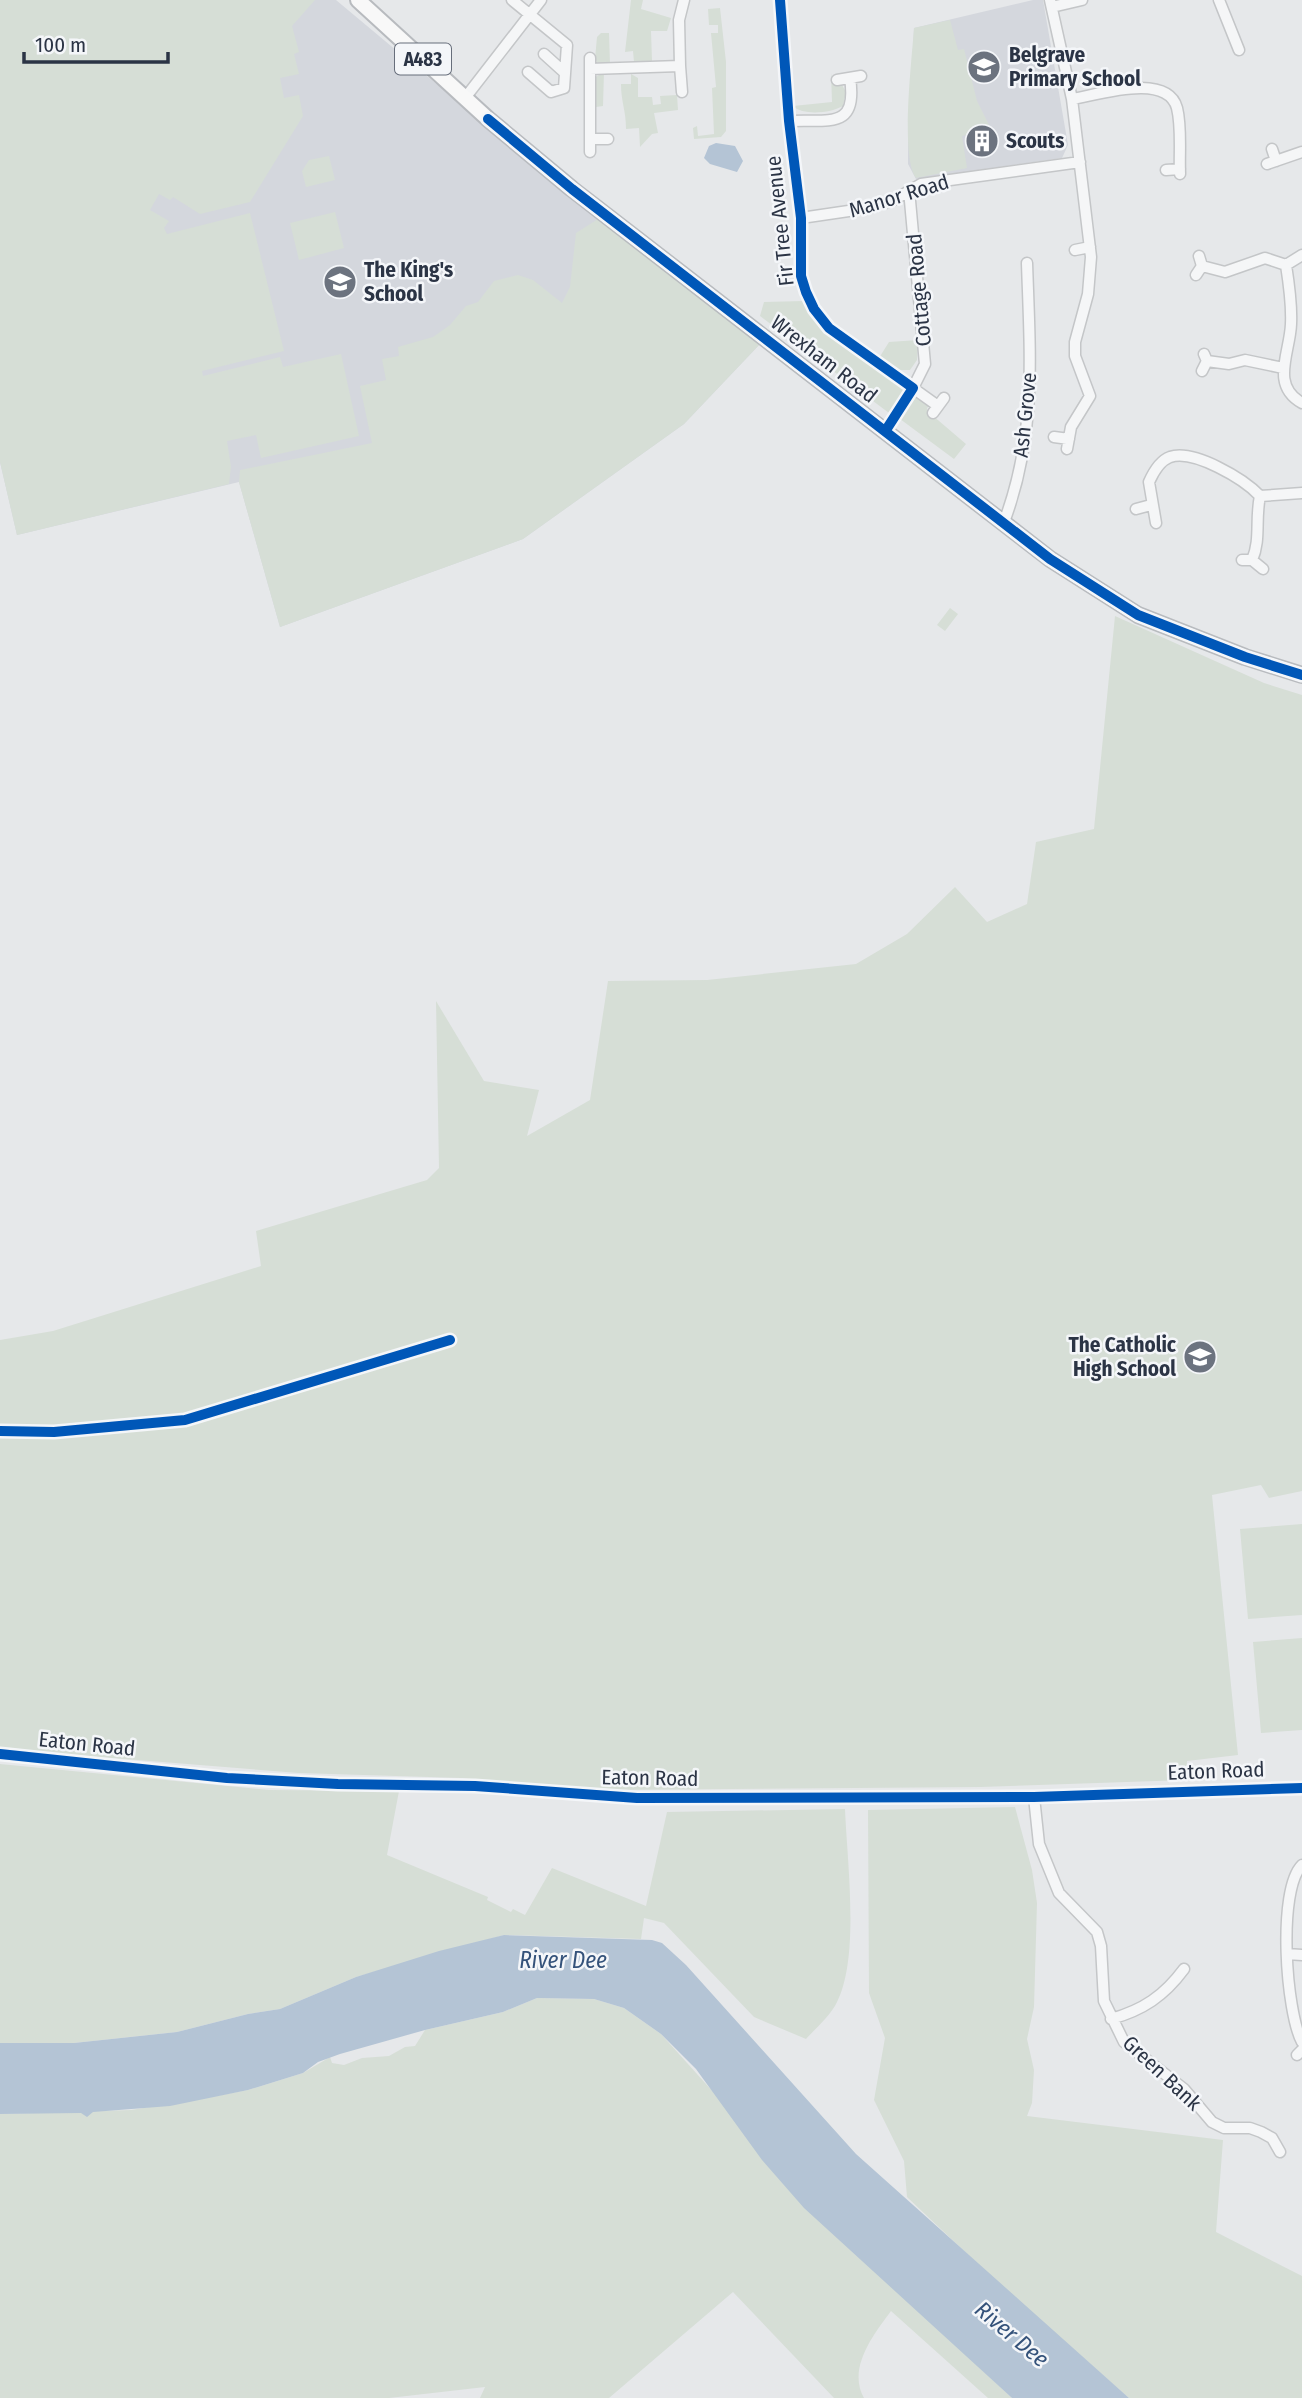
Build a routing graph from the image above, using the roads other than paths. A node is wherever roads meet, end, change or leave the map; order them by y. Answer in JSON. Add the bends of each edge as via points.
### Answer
{"nodes":[{"id":1,"x":358,"y":0,"type":"edge"},
{"id":2,"x":512,"y":0,"type":"edge"},
{"id":3,"x":541,"y":0,"type":"edge"},
{"id":4,"x":684,"y":0,"type":"edge"},
{"id":5,"x":780,"y":0,"type":"edge"},
{"id":6,"x":1082,"y":0,"type":"edge"},
{"id":7,"x":1219,"y":0,"type":"edge"},
{"id":8,"x":1051,"y":4,"type":"edge"},
{"id":9,"x":529,"y":14,"type":"junction"},
{"id":10,"x":1239,"y":50,"type":"dead end"},
{"id":11,"x":544,"y":54,"type":"dead end"},
{"id":12,"x":590,"y":58,"type":"dead end"},
{"id":13,"x":680,"y":66,"type":"junction"},
{"id":14,"x":590,"y":69,"type":"junction"},
{"id":15,"x":528,"y":72,"type":"dead end"},
{"id":16,"x":565,"y":73,"type":"junction"},
{"id":17,"x":861,"y":76,"type":"dead end"},
{"id":18,"x":850,"y":78,"type":"junction"},
{"id":19,"x":837,"y":80,"type":"dead end"},
{"id":20,"x":682,"y":92,"type":"dead end"},
{"id":21,"x":465,"y":98,"type":"junction"},
{"id":22,"x":1072,"y":99,"type":"junction"},
{"id":23,"x":789,"y":121,"type":"junction"},
{"id":24,"x":590,"y":139,"type":"junction"},
{"id":25,"x":608,"y":139,"type":"dead end"},
{"id":26,"x":1272,"y":149,"type":"dead end"},
{"id":27,"x":590,"y":152,"type":"dead end"},
{"id":28,"x":1302,"y":152,"type":"edge"},
{"id":29,"x":1080,"y":162,"type":"junction"},
{"id":30,"x":1166,"y":170,"type":"dead end"},
{"id":31,"x":909,"y":190,"type":"junction"},
{"id":32,"x":801,"y":218,"type":"junction"},
{"id":33,"x":1090,"y":247,"type":"junction"},
{"id":34,"x":1074,"y":250,"type":"dead end"},
{"id":35,"x":1302,"y":255,"type":"edge"},
{"id":36,"x":1027,"y":263,"type":"dead end"},
{"id":37,"x":1286,"y":265,"type":"junction"},
{"id":38,"x":1199,"y":266,"type":"dead end"},
{"id":39,"x":1204,"y":362,"type":"dead end"},
{"id":40,"x":1283,"y":368,"type":"junction"},
{"id":41,"x":913,"y":388,"type":"junction"},
{"id":42,"x":1302,"y":403,"type":"edge"},
{"id":43,"x":938,"y":405,"type":"dead end"},
{"id":44,"x":1054,"y":437,"type":"dead end"},
{"id":45,"x":1302,"y":493,"type":"edge"},
{"id":46,"x":1260,"y":496,"type":"junction"},
{"id":47,"x":1151,"y":505,"type":"junction"},
{"id":48,"x":1136,"y":509,"type":"dead end"},
{"id":49,"x":1004,"y":522,"type":"junction"},
{"id":50,"x":1156,"y":523,"type":"dead end"},
{"id":51,"x":1263,"y":569,"type":"dead end"},
{"id":52,"x":1302,"y":675,"type":"edge"},
{"id":53,"x":0,"y":1754,"type":"edge"},
{"id":54,"x":1302,"y":1787,"type":"edge"},
{"id":55,"x":1034,"y":1797,"type":"junction"},
{"id":56,"x":1302,"y":1865,"type":"edge"},
{"id":57,"x":1287,"y":1954,"type":"junction"},
{"id":58,"x":1302,"y":1955,"type":"edge"},
{"id":59,"x":1184,"y":1969,"type":"dead end"},
{"id":60,"x":1111,"y":2020,"type":"junction"},
{"id":61,"x":1302,"y":2042,"type":"edge"},
{"id":62,"x":1280,"y":2152,"type":"dead end"}],
"edges":[{"from":1,"to":21,"type":"highway","name":"Wrexham Road","number":"A483"},
{"from":2,"to":9,"type":"street"},
{"from":3,"to":9,"type":"street"},
{"from":4,"to":13,"type":"street","via":[[679,20]]},
{"from":5,"to":23,"type":"street","name":"Fir Tree Avenue"},
{"from":6,"to":8,"type":"street"},
{"from":7,"to":10,"type":"street"},
{"from":8,"to":22,"type":"street"},
{"from":9,"to":16,"type":"street","via":[[567,45]]},
{"from":9,"to":21,"type":"street"},
{"from":11,"to":16,"type":"street"},
{"from":12,"to":14,"type":"street"},
{"from":13,"to":14,"type":"street"},
{"from":13,"to":20,"type":"street"},
{"from":14,"to":24,"type":"street"},
{"from":15,"to":16,"type":"street","via":[[551,92],[564,88]]},
{"from":17,"to":18,"type":"street"},
{"from":18,"to":19,"type":"street"},
{"from":18,"to":23,"type":"street","via":[[853,103],[849,111],[839,118]]},
{"from":21,"to":49,"type":"highway","name":"Wrexham Road","number":"A483","via":[[583,197]]},
{"from":22,"to":29,"type":"street"},
{"from":22,"to":30,"type":"street","via":[[1150,87],[1167,93],[1177,109],[1180,172]]},
{"from":23,"to":32,"type":"street","name":"Fir Tree Avenue"},
{"from":24,"to":25,"type":"street"},
{"from":24,"to":27,"type":"street"},
{"from":26,"to":28,"type":"street","via":[[1271,162]]},
{"from":29,"to":31,"type":"street","name":"Manor Road","via":[[959,177]]},
{"from":29,"to":33,"type":"street"},
{"from":31,"to":32,"type":"street","name":"Manor Road","via":[[869,208]]},
{"from":31,"to":41,"type":"street","name":"Cottage Road","via":[[925,364]]},
{"from":32,"to":41,"type":"street","name":"Fir Tree Avenue","via":[[802,276],[814,309],[829,328]]},
{"from":33,"to":34,"type":"street"},
{"from":33,"to":44,"type":"street","via":[[1088,294],[1075,342],[1075,356],[1090,396],[1071,427],[1068,444]]},
{"from":35,"to":37,"type":"street"},
{"from":36,"to":49,"type":"street","name":"Ash Grove","via":[[1031,401],[1016,490]]},
{"from":37,"to":38,"type":"street","via":[[1265,258],[1225,272]]},
{"from":37,"to":40,"type":"street","via":[[1292,325]]},
{"from":39,"to":40,"type":"street","via":[[1245,360]]},
{"from":40,"to":42,"type":"street","via":[[1288,391]]},
{"from":41,"to":43,"type":"street","name":"Fir Tree Avenue"},
{"from":45,"to":46,"type":"street"},
{"from":46,"to":47,"type":"street","via":[[1236,476],[1191,457],[1175,456],[1166,458],[1153,472]]},
{"from":46,"to":51,"type":"street","via":[[1259,540],[1247,560]]},
{"from":47,"to":48,"type":"street"},
{"from":47,"to":50,"type":"street"},
{"from":49,"to":52,"type":"highway","name":"Wrexham Road","number":"A483","via":[[1098,592],[1138,615]]},
{"from":53,"to":55,"type":"street","name":"Eaton Road","via":[[228,1778],[475,1786],[601,1797]]},
{"from":54,"to":55,"type":"street","name":"Eaton Road"},
{"from":55,"to":60,"type":"street","name":"Green Bank","via":[[1039,1844],[1059,1893],[1097,1932],[1104,2001]]},
{"from":56,"to":57,"type":"street","via":[[1288,1895]]},
{"from":57,"to":58,"type":"street"},
{"from":57,"to":61,"type":"street","via":[[1287,1979]]},
{"from":59,"to":60,"type":"street","via":[[1147,2007]]},
{"from":60,"to":62,"type":"street","name":"Green Bank","via":[[1124,2042],[1184,2089],[1212,2122],[1261,2132],[1272,2138]]}]}
